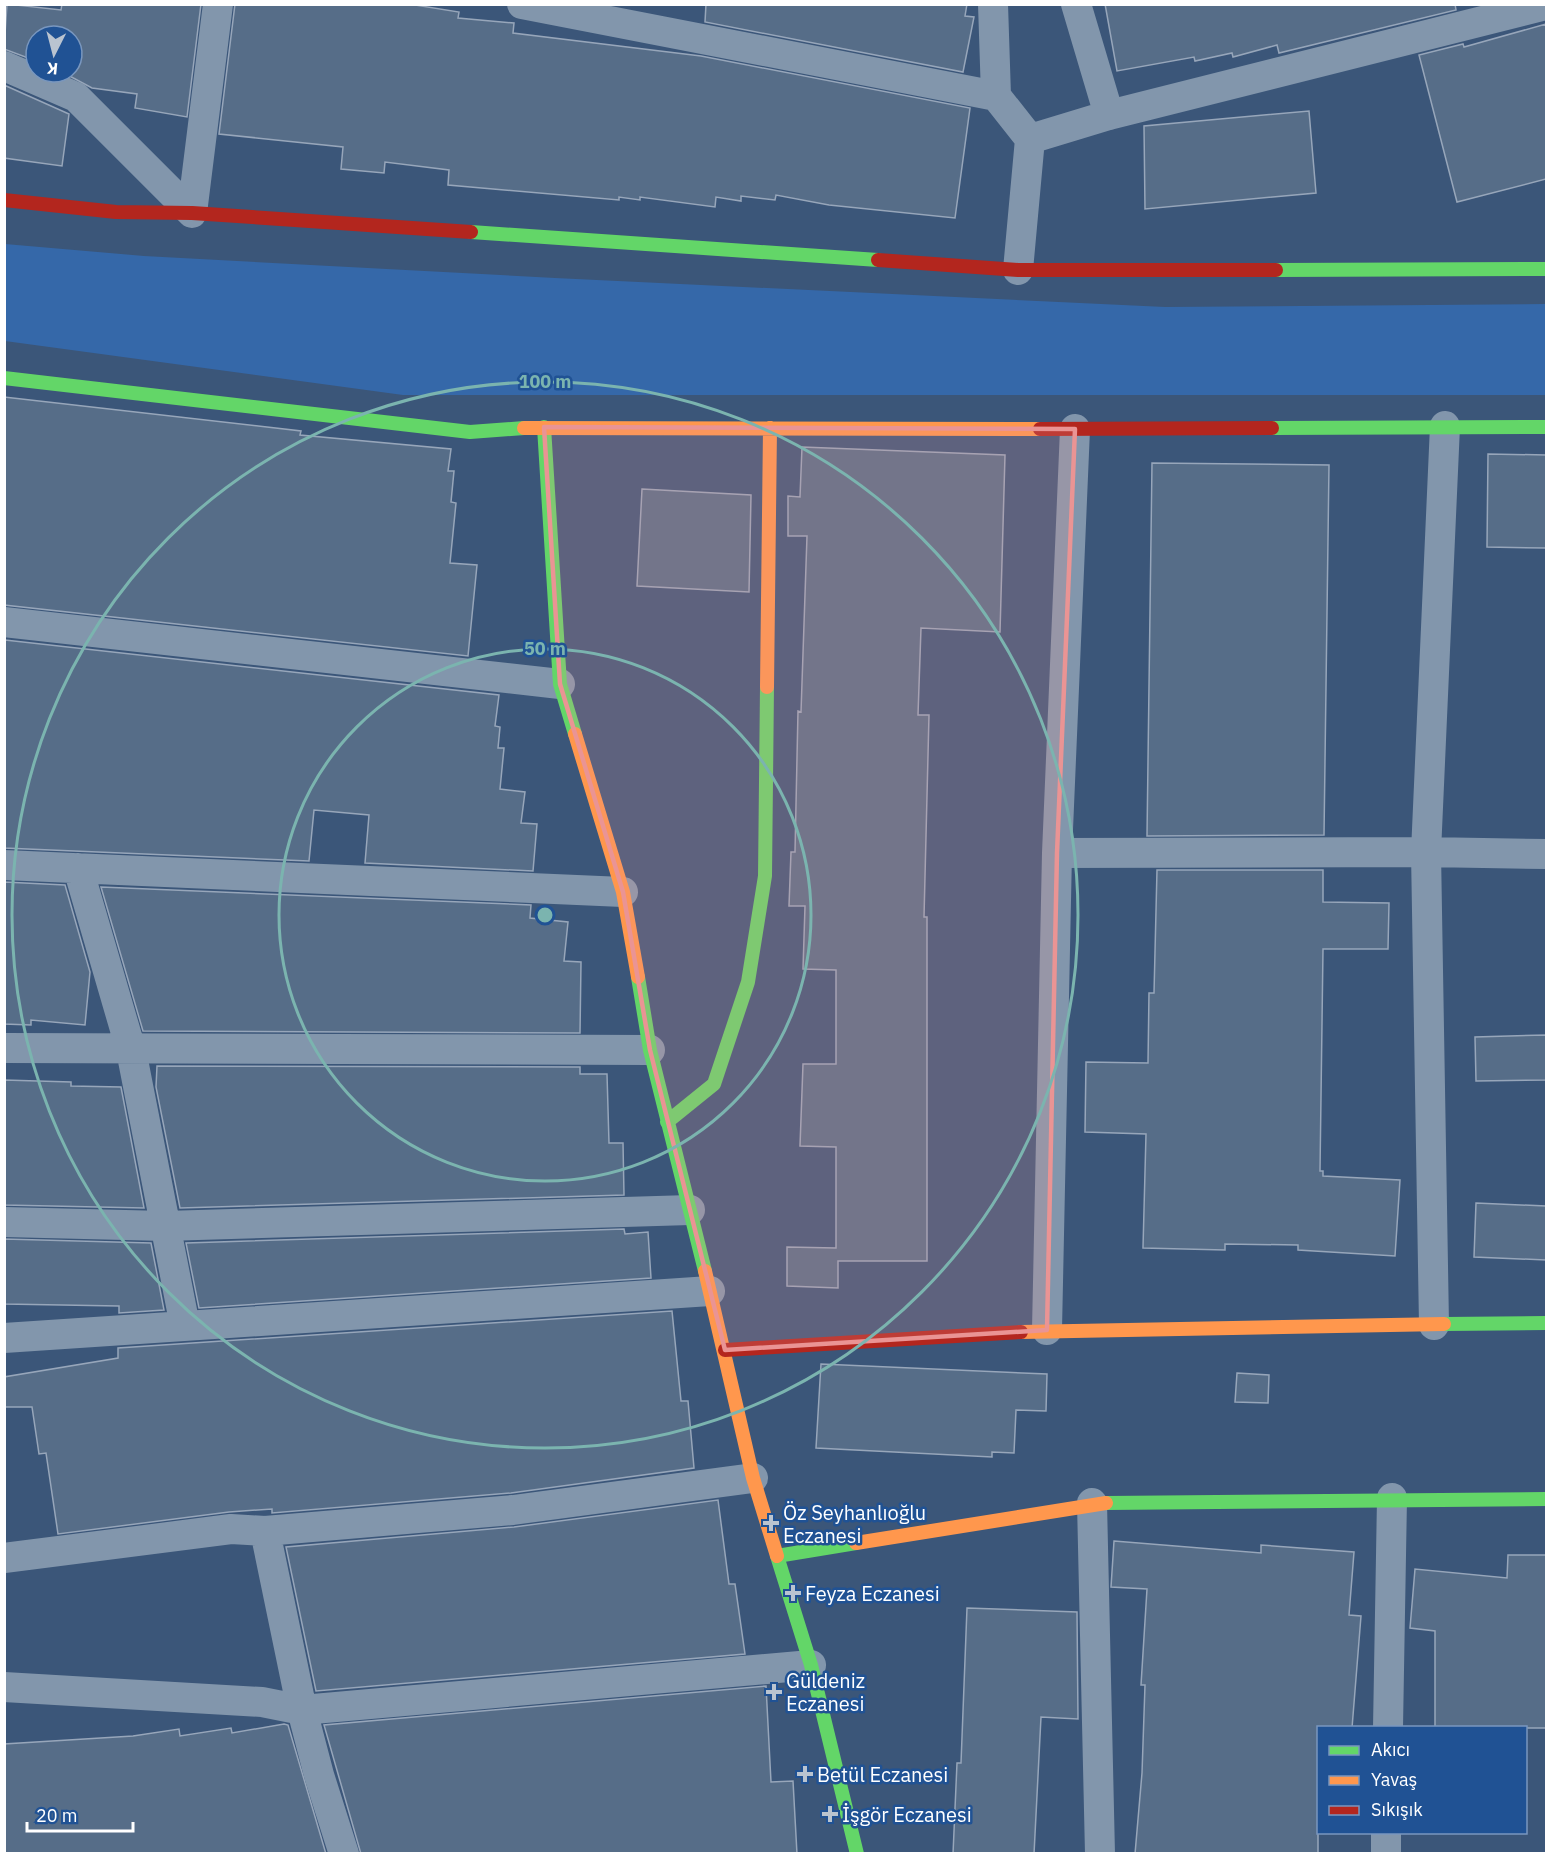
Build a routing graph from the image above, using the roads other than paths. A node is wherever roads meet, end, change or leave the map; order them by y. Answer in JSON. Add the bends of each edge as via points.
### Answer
{"nodes":[{"id":1,"x":218,"y":4,"type":"edge"},
{"id":2,"x":522,"y":4,"type":"edge"},
{"id":3,"x":993,"y":4,"type":"edge"},
{"id":4,"x":1076,"y":4,"type":"edge"},
{"id":5,"x":1546,"y":5,"type":"edge"},
{"id":6,"x":1474,"y":14,"type":"edge"},
{"id":7,"x":4,"y":66,"type":"edge"},
{"id":8,"x":996,"y":96,"type":"junction"},
{"id":9,"x":1109,"y":115,"type":"junction"},
{"id":10,"x":1030,"y":139,"type":"junction"},
{"id":11,"x":4,"y":200,"type":"edge"},
{"id":12,"x":192,"y":213,"type":"junction"},
{"id":13,"x":1546,"y":269,"type":"edge"},
{"id":14,"x":1018,"y":270,"type":"junction"},
{"id":15,"x":4,"y":378,"type":"edge"},
{"id":16,"x":1445,"y":426,"type":"junction"},
{"id":17,"x":544,"y":427,"type":"junction"},
{"id":18,"x":1546,"y":427,"type":"edge"},
{"id":19,"x":770,"y":428,"type":"junction"},
{"id":20,"x":1075,"y":429,"type":"junction"},
{"id":21,"x":4,"y":622,"type":"edge"},
{"id":22,"x":560,"y":684,"type":"junction"},
{"id":23,"x":1426,"y":852,"type":"junction"},
{"id":24,"x":1056,"y":853,"type":"junction"},
{"id":25,"x":1546,"y":854,"type":"edge"},
{"id":26,"x":4,"y":865,"type":"edge"},
{"id":27,"x":78,"y":868,"type":"junction"},
{"id":28,"x":624,"y":892,"type":"junction"},
{"id":29,"x":4,"y":1048,"type":"edge"},
{"id":30,"x":131,"y":1050,"type":"junction"},
{"id":31,"x":650,"y":1050,"type":"junction"},
{"id":32,"x":668,"y":1122,"type":"junction"},
{"id":33,"x":690,"y":1210,"type":"junction"},
{"id":34,"x":4,"y":1222,"type":"edge"},
{"id":35,"x":165,"y":1226,"type":"junction"},
{"id":36,"x":710,"y":1291,"type":"junction"},
{"id":37,"x":1546,"y":1323,"type":"edge"},
{"id":38,"x":1434,"y":1325,"type":"junction"},
{"id":39,"x":185,"y":1326,"type":"junction"},
{"id":40,"x":1047,"y":1330,"type":"junction"},
{"id":41,"x":4,"y":1338,"type":"edge"},
{"id":42,"x":725,"y":1350,"type":"junction"},
{"id":43,"x":753,"y":1478,"type":"junction"},
{"id":44,"x":1392,"y":1498,"type":"junction"},
{"id":45,"x":1546,"y":1499,"type":"edge"},
{"id":46,"x":1092,"y":1503,"type":"junction"},
{"id":47,"x":265,"y":1531,"type":"junction"},
{"id":48,"x":777,"y":1556,"type":"junction"},
{"id":49,"x":4,"y":1558,"type":"edge"},
{"id":50,"x":811,"y":1665,"type":"junction"},
{"id":51,"x":4,"y":1687,"type":"edge"},
{"id":52,"x":302,"y":1710,"type":"junction"},
{"id":53,"x":1388,"y":1726,"type":"edge"},
{"id":54,"x":1386,"y":1834,"type":"edge"},
{"id":55,"x":344,"y":1854,"type":"edge"},
{"id":56,"x":857,"y":1854,"type":"edge"},
{"id":57,"x":1100,"y":1854,"type":"edge"},
{"id":58,"x":1386,"y":1854,"type":"edge"}],
"edges":[{"from":1,"to":12,"type":"street"},
{"from":2,"to":8,"type":"street"},
{"from":3,"to":8,"type":"street"},
{"from":4,"to":9,"type":"street"},
{"from":5,"to":6,"type":"street"},
{"from":6,"to":9,"type":"street"},
{"from":7,"to":12,"type":"street","via":[[76,97]]},
{"from":8,"to":10,"type":"street"},
{"from":9,"to":10,"type":"street"},
{"from":10,"to":14,"type":"street"},
{"from":11,"to":12,"type":"street","via":[[116,212]]},
{"from":12,"to":14,"type":"street"},
{"from":13,"to":14,"type":"street"},
{"from":15,"to":17,"type":"street","via":[[470,432]]},
{"from":16,"to":18,"type":"street"},
{"from":16,"to":20,"type":"street"},
{"from":16,"to":23,"type":"street"},
{"from":17,"to":19,"type":"street"},
{"from":17,"to":22,"type":"street"},
{"from":19,"to":20,"type":"street"},
{"from":19,"to":32,"type":"street","via":[[765,876],[748,981],[714,1084]]},
{"from":20,"to":24,"type":"street"},
{"from":21,"to":22,"type":"street"},
{"from":22,"to":28,"type":"street"},
{"from":23,"to":24,"type":"street"},
{"from":23,"to":25,"type":"street"},
{"from":23,"to":38,"type":"street"},
{"from":24,"to":40,"type":"street"},
{"from":26,"to":27,"type":"street"},
{"from":27,"to":28,"type":"street"},
{"from":27,"to":30,"type":"street"},
{"from":28,"to":31,"type":"street"},
{"from":29,"to":30,"type":"street"},
{"from":30,"to":31,"type":"street"},
{"from":30,"to":35,"type":"street"},
{"from":31,"to":32,"type":"street"},
{"from":32,"to":33,"type":"street"},
{"from":33,"to":35,"type":"street"},
{"from":33,"to":36,"type":"street"},
{"from":34,"to":35,"type":"street"},
{"from":35,"to":39,"type":"street"},
{"from":36,"to":39,"type":"street"},
{"from":36,"to":42,"type":"street"},
{"from":37,"to":38,"type":"street"},
{"from":38,"to":40,"type":"street"},
{"from":39,"to":41,"type":"street"},
{"from":40,"to":42,"type":"street"},
{"from":42,"to":43,"type":"street"},
{"from":43,"to":47,"type":"street","via":[[513,1510]]},
{"from":43,"to":48,"type":"street"},
{"from":44,"to":45,"type":"street"},
{"from":44,"to":46,"type":"street"},
{"from":44,"to":53,"type":"street"},
{"from":46,"to":48,"type":"street","via":[[1023,1518]]},
{"from":46,"to":57,"type":"street"},
{"from":47,"to":49,"type":"street","via":[[231,1529]]},
{"from":47,"to":52,"type":"street"},
{"from":48,"to":50,"type":"street"},
{"from":50,"to":52,"type":"street"},
{"from":50,"to":56,"type":"street"},
{"from":51,"to":52,"type":"street","via":[[262,1702]]},
{"from":52,"to":55,"type":"street"},
{"from":54,"to":58,"type":"street"}]}
